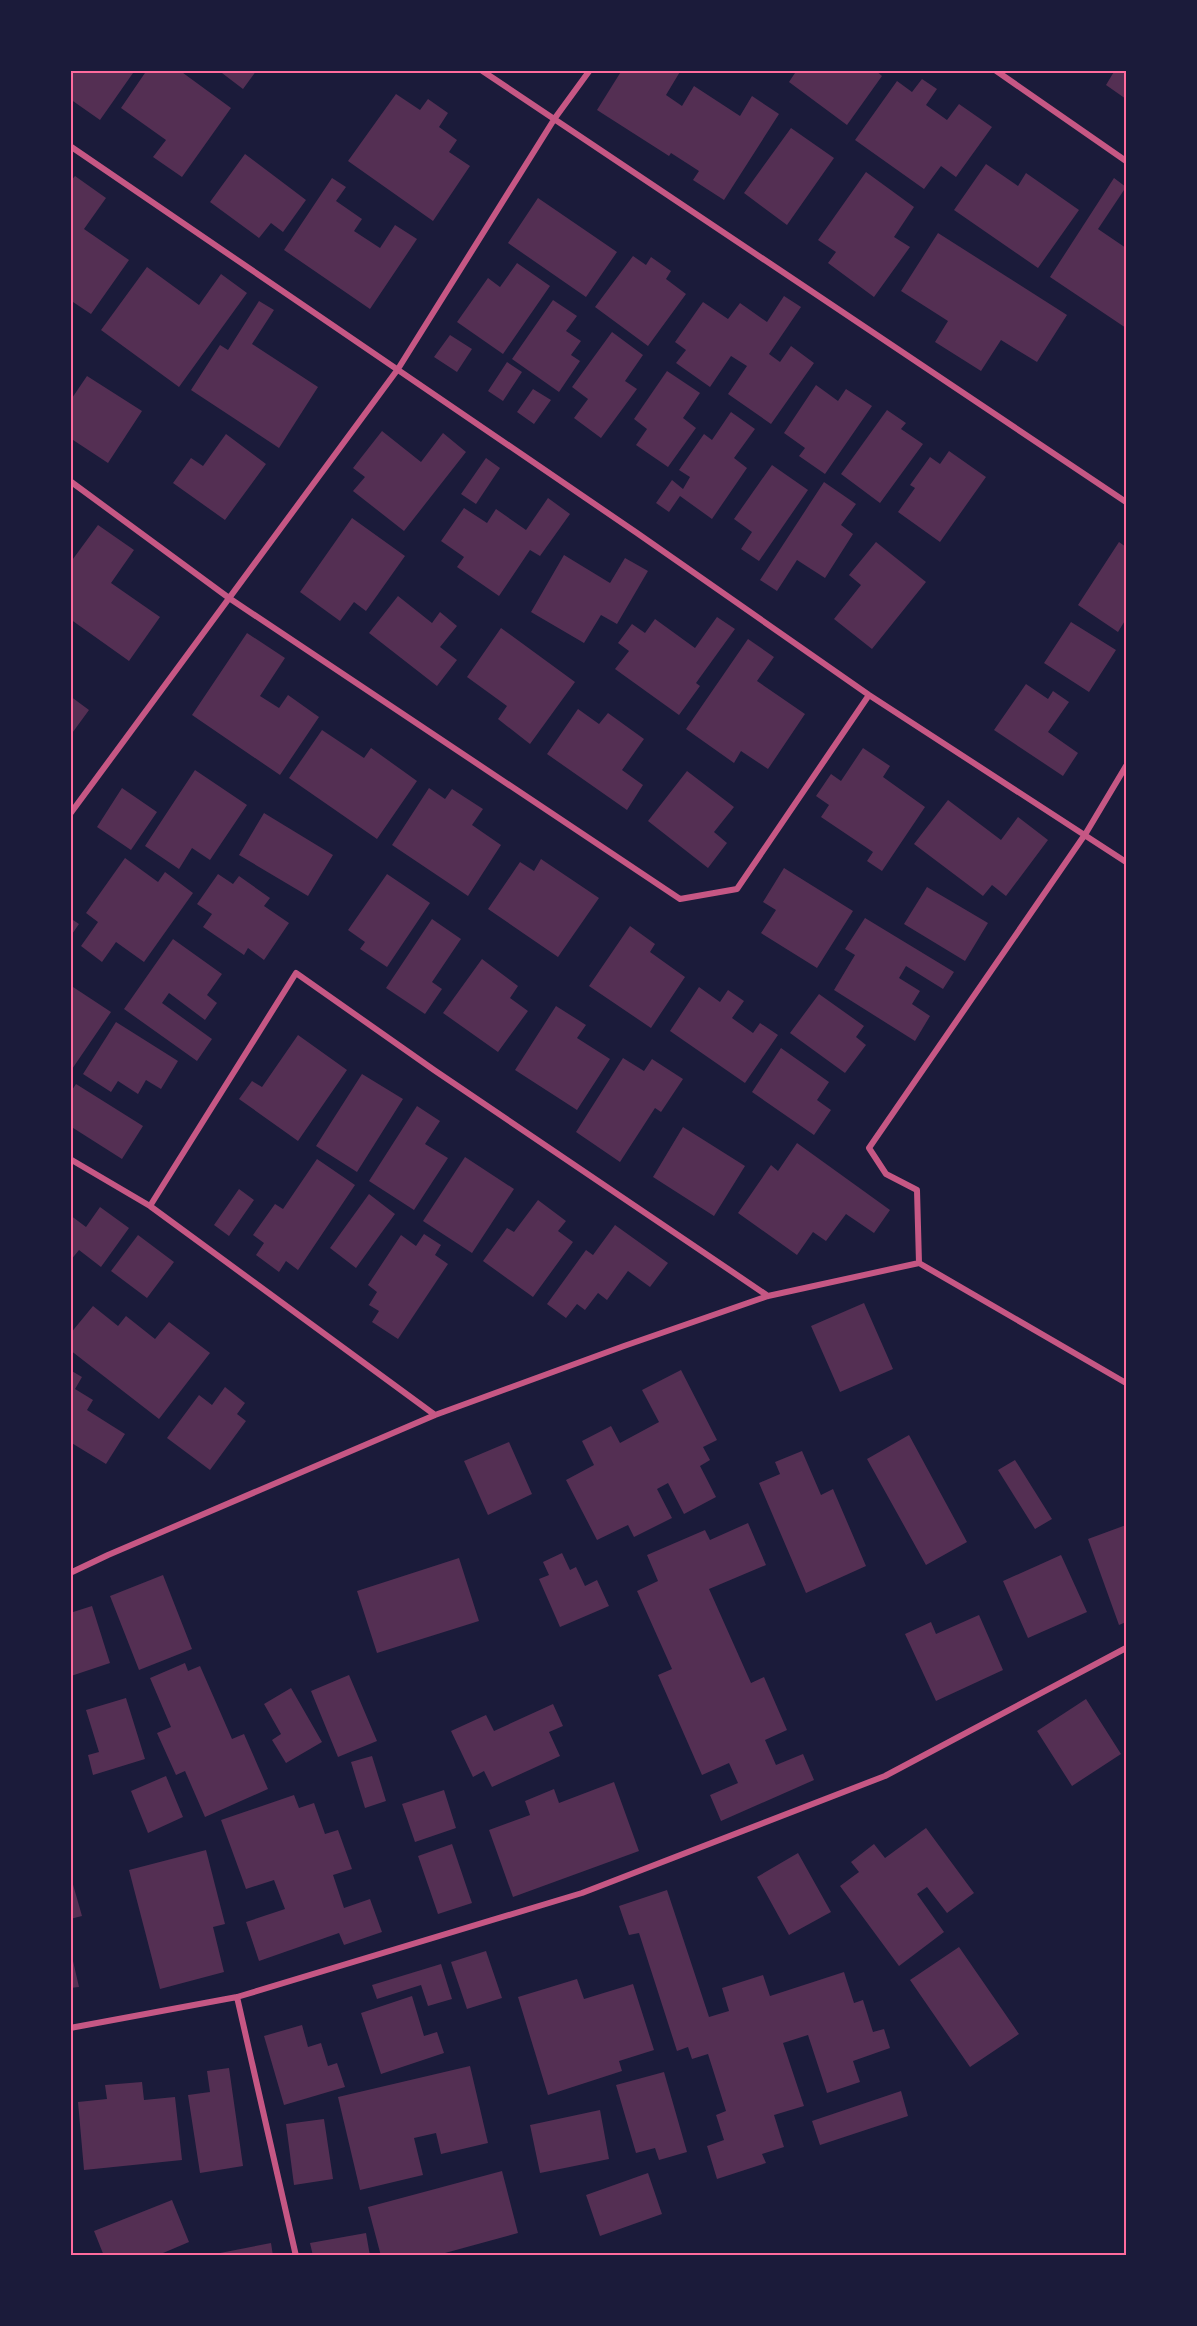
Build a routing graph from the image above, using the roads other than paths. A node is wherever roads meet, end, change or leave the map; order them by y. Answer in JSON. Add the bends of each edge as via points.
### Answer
{"nodes":[{"id":1,"x":481,"y":70,"type":"edge"},
{"id":2,"x":590,"y":70,"type":"edge"},
{"id":3,"x":994,"y":70,"type":"edge"},
{"id":4,"x":555,"y":118,"type":"junction"},
{"id":5,"x":70,"y":146,"type":"edge"},
{"id":6,"x":1126,"y":161,"type":"edge"},
{"id":7,"x":398,"y":369,"type":"junction"},
{"id":8,"x":70,"y":481,"type":"edge"},
{"id":9,"x":1126,"y":502,"type":"edge"},
{"id":10,"x":229,"y":598,"type":"junction"},
{"id":11,"x":869,"y":695,"type":"junction"},
{"id":12,"x":1126,"y":766,"type":"edge"},
{"id":13,"x":70,"y":814,"type":"edge"},
{"id":14,"x":1086,"y":833,"type":"junction"},
{"id":15,"x":1126,"y":862,"type":"edge"},
{"id":16,"x":70,"y":1159,"type":"edge"},
{"id":17,"x":150,"y":1206,"type":"junction"},
{"id":18,"x":919,"y":1263,"type":"junction"},
{"id":19,"x":768,"y":1296,"type":"junction"},
{"id":20,"x":1126,"y":1383,"type":"edge"},
{"id":21,"x":435,"y":1415,"type":"junction"},
{"id":22,"x":70,"y":1573,"type":"edge"},
{"id":23,"x":1126,"y":1648,"type":"edge"},
{"id":24,"x":237,"y":1997,"type":"junction"},
{"id":25,"x":70,"y":2028,"type":"edge"},
{"id":26,"x":296,"y":2256,"type":"edge"}],
"edges":[{"from":1,"to":4,"type":"street"},
{"from":2,"to":4,"type":"street"},
{"from":3,"to":6,"type":"street"},
{"from":4,"to":7,"type":"street"},
{"from":4,"to":9,"type":"street"},
{"from":5,"to":7,"type":"street"},
{"from":7,"to":10,"type":"street"},
{"from":7,"to":11,"type":"street"},
{"from":8,"to":10,"type":"street"},
{"from":10,"to":11,"type":"street","via":[[680,899],[737,889]]},
{"from":10,"to":13,"type":"street"},
{"from":11,"to":14,"type":"street"},
{"from":12,"to":14,"type":"street"},
{"from":14,"to":15,"type":"street"},
{"from":14,"to":18,"type":"street","via":[[869,1148],[886,1174],[917,1190]]},
{"from":16,"to":17,"type":"street"},
{"from":17,"to":19,"type":"street","via":[[296,973]]},
{"from":17,"to":21,"type":"street"},
{"from":18,"to":19,"type":"street"},
{"from":18,"to":20,"type":"street"},
{"from":19,"to":21,"type":"street"},
{"from":21,"to":22,"type":"street"},
{"from":23,"to":24,"type":"street","via":[[885,1776],[582,1893]]},
{"from":24,"to":25,"type":"street"},
{"from":24,"to":26,"type":"street"}]}
